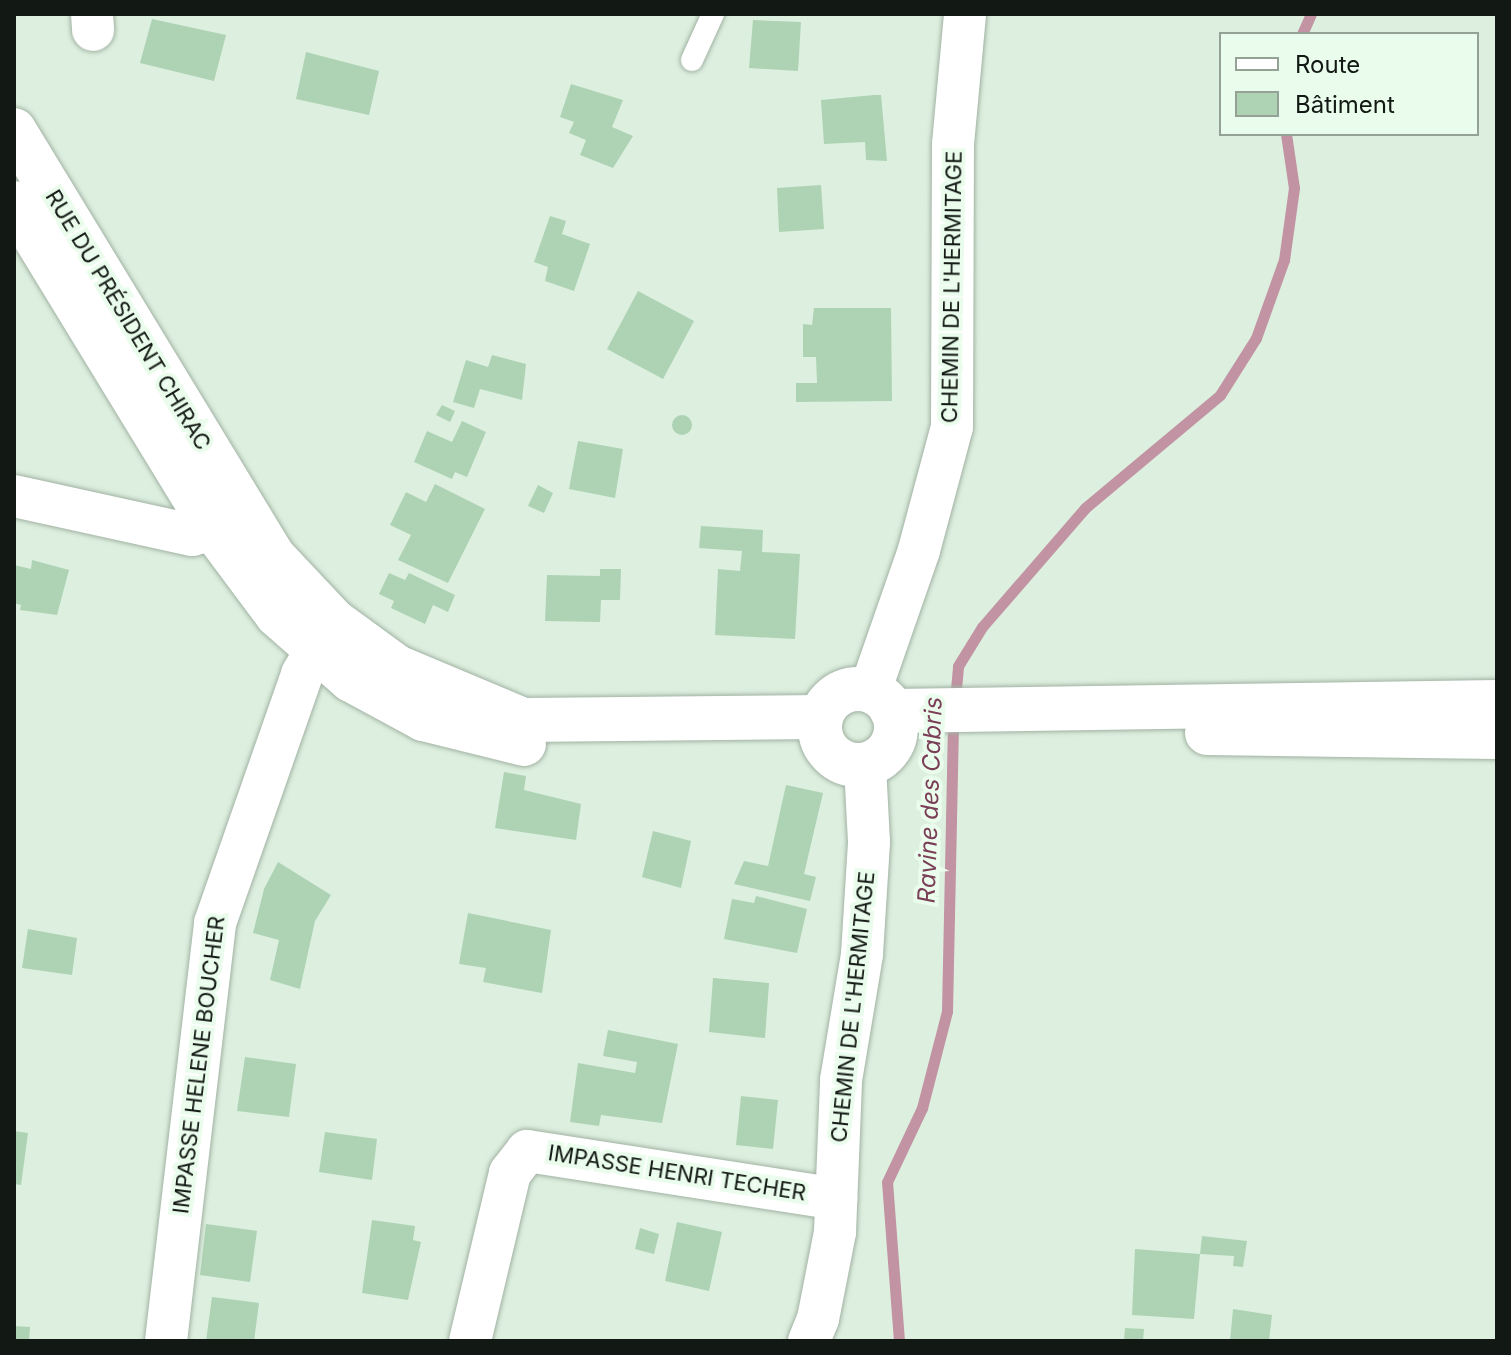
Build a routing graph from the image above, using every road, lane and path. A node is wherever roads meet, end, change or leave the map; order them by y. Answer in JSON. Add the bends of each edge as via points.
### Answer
{"nodes":[{"id":1,"x":713,"y":14,"type":"edge"},
{"id":2,"x":965,"y":14,"type":"edge"},
{"id":3,"x":692,"y":60,"type":"dead end"},
{"id":4,"x":14,"y":130,"type":"edge"},
{"id":5,"x":14,"y":203,"type":"edge"},
{"id":6,"x":14,"y":496,"type":"edge"},
{"id":7,"x":228,"y":519,"type":"junction"},
{"id":8,"x":323,"y":635,"type":"junction"},
{"id":9,"x":1497,"y":702,"type":"edge"},
{"id":10,"x":1035,"y":721,"type":"junction"},
{"id":11,"x":892,"y":725,"type":"junction"},
{"id":12,"x":822,"y":730,"type":"junction"},
{"id":13,"x":1497,"y":737,"type":"edge"},
{"id":14,"x":836,"y":1199,"type":"junction"},
{"id":15,"x":166,"y":1341,"type":"edge"},
{"id":16,"x":470,"y":1341,"type":"edge"},
{"id":17,"x":809,"y":1341,"type":"edge"}],
"edges":[{"from":1,"to":3,"type":"lane"},
{"from":2,"to":11,"type":"street","name":"CHEMIN DE L'HERMITAGE","via":[[953,144],[952,427],[919,550]]},
{"from":4,"to":7,"type":"main road","name":"RUE DU PRÉSIDENT CHIRAC"},
{"from":5,"to":7,"type":"main road","name":"RUE DU PRÉSIDENT CHIRAC"},
{"from":6,"to":7,"type":"street","via":[[192,535]]},
{"from":7,"to":8,"type":"main road","via":[[277,615]]},
{"from":8,"to":12,"type":"main road","via":[[351,680],[423,719],[519,744],[600,750]]},
{"from":8,"to":15,"type":"street","name":"IMPASSE HELENE BOUCHER","via":[[215,923]]},
{"from":9,"to":10,"type":"main road"},
{"from":10,"to":11,"type":"main road"},
{"from":10,"to":13,"type":"main road"},
{"from":11,"to":12,"type":"main road","via":[[835,697]]},
{"from":11,"to":12,"type":"main road","via":[[840,761]]},
{"from":11,"to":14,"type":"street","name":"CHEMIN DE L'HERMITAGE","via":[[869,842],[862,954],[841,1080]]},
{"from":14,"to":16,"type":"street","name":"IMPASSE HENRI TECHER","via":[[527,1151],[510,1173]]},
{"from":14,"to":17,"type":"street","name":"CHEMIN DE L'HERMITAGE","via":[[835,1232]]}]}
